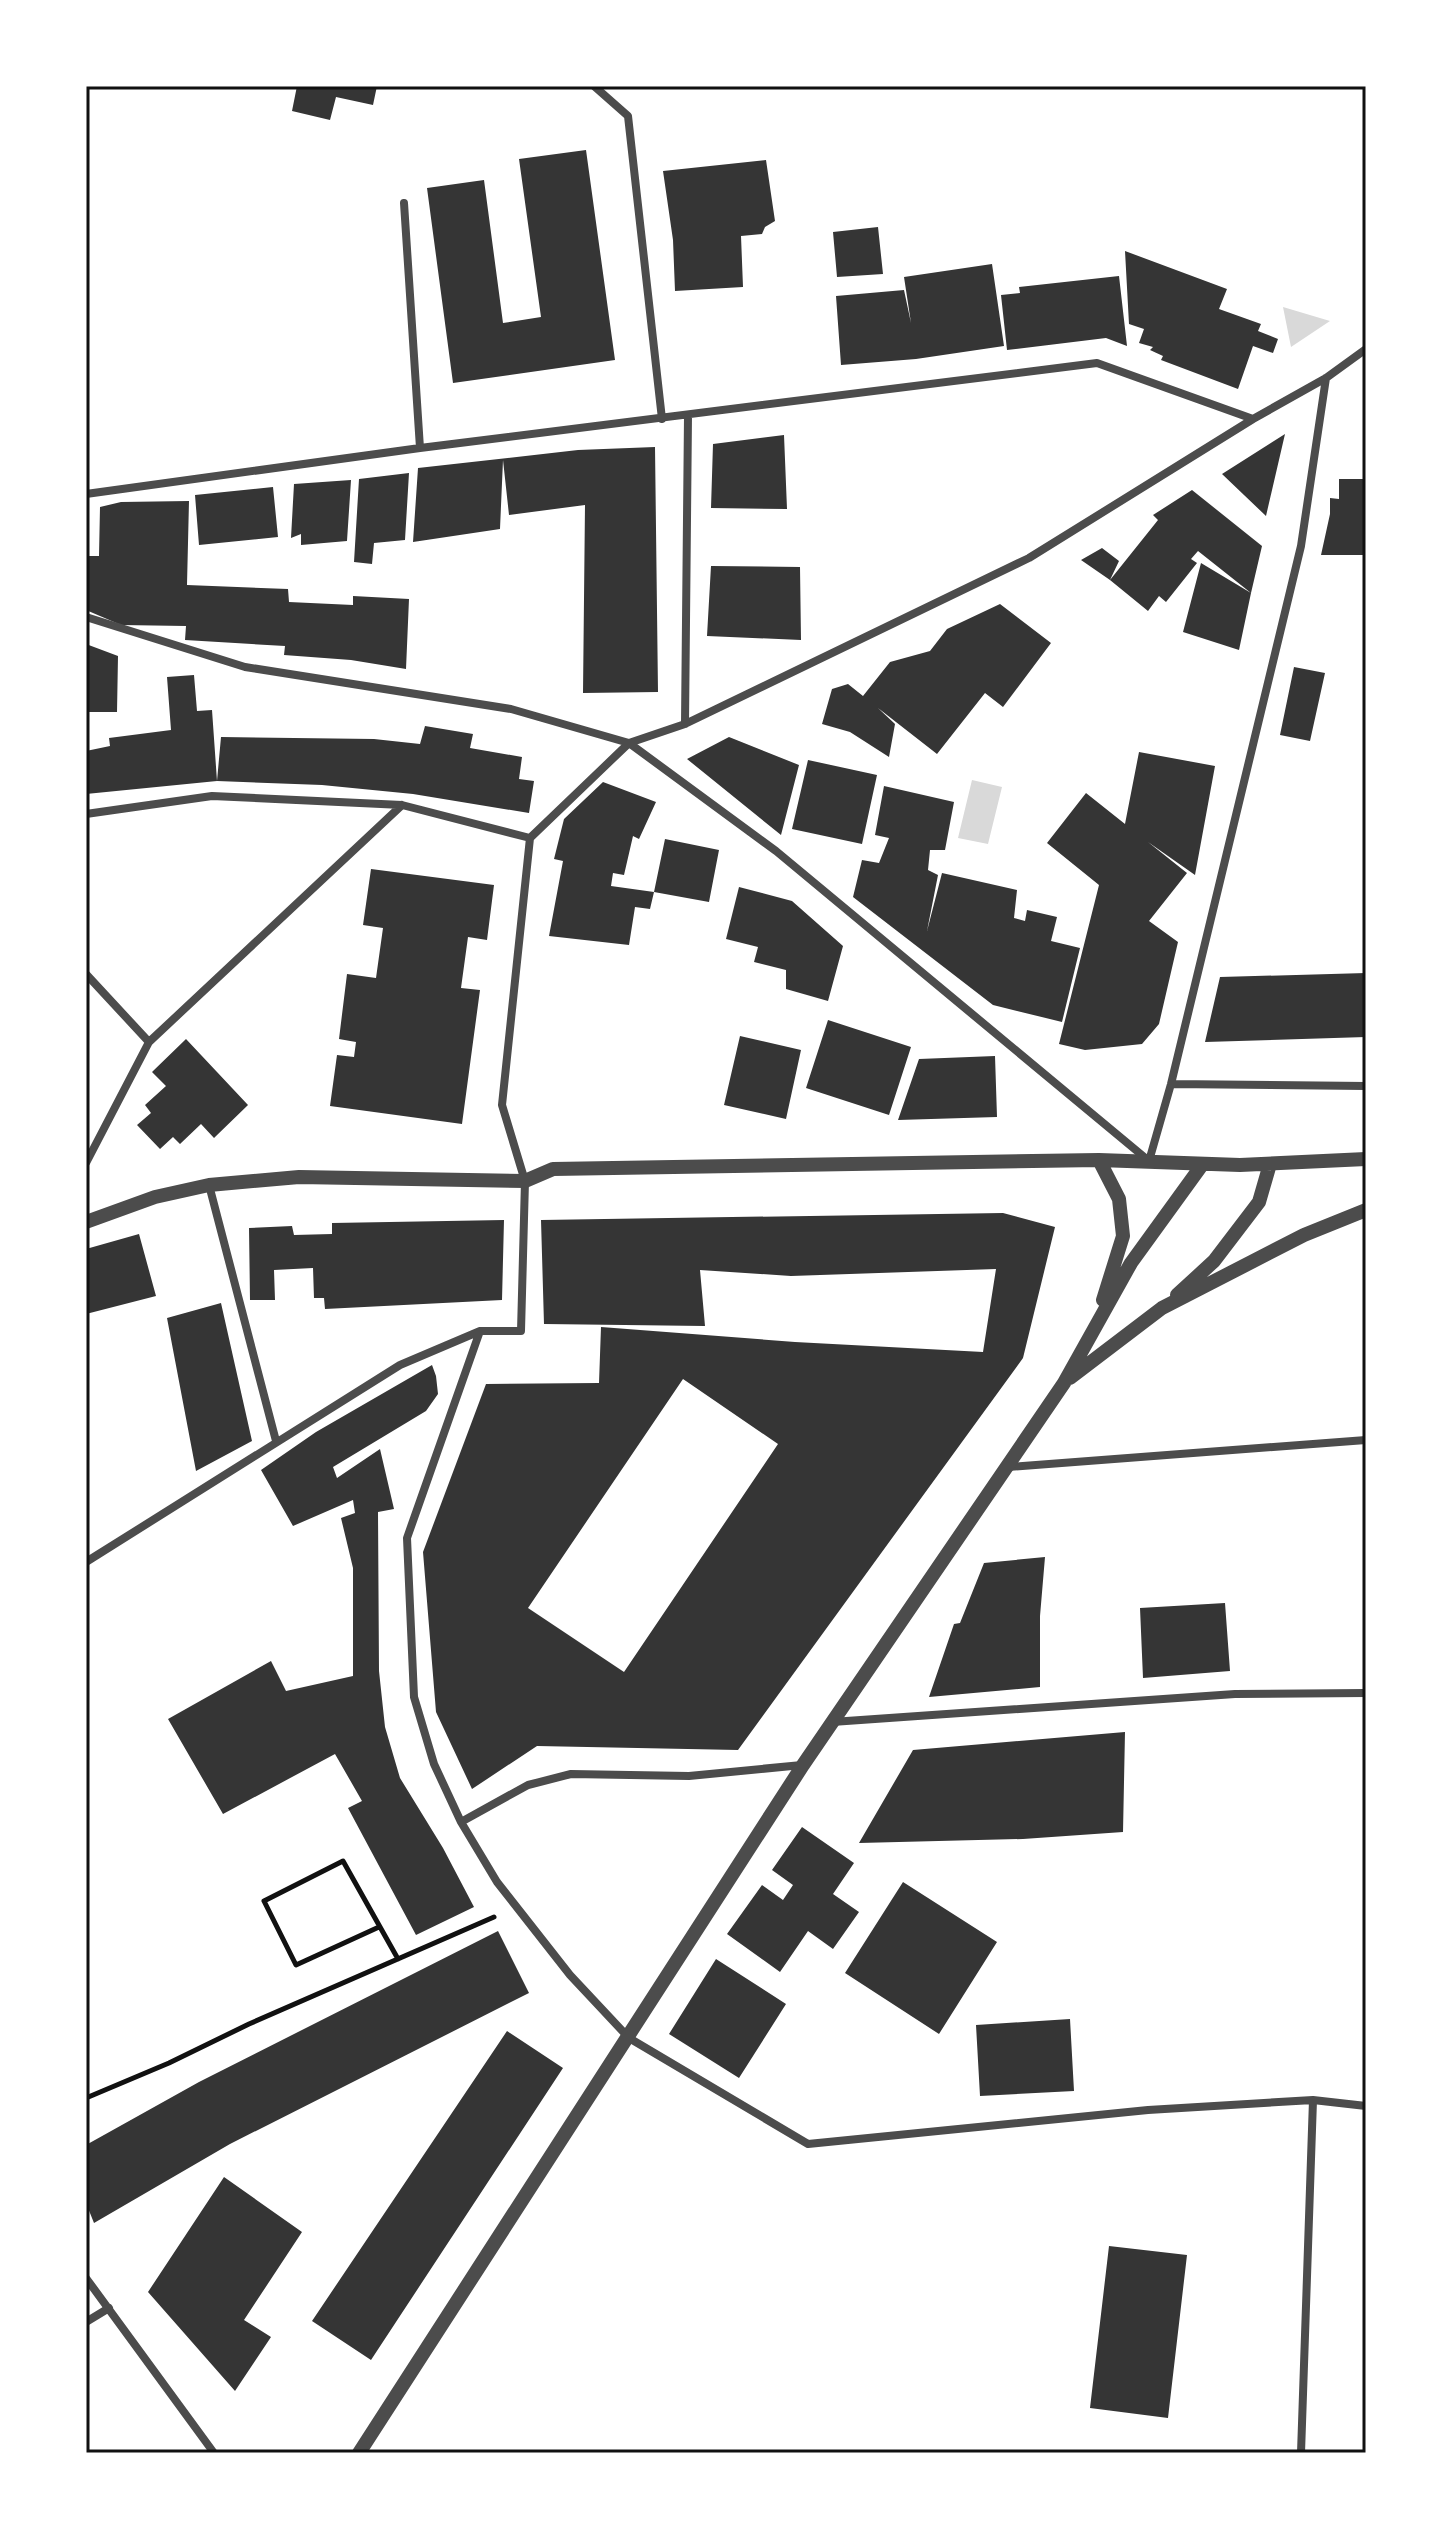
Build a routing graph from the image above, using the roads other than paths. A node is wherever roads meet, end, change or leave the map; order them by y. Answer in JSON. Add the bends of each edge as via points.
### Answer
{"nodes":[{"id":1,"x":594,"y":86,"type":"edge"},
{"id":2,"x":404,"y":203,"type":"dead end"},
{"id":3,"x":1366,"y":349,"type":"edge"},
{"id":4,"x":1326,"y":378,"type":"junction"},
{"id":5,"x":688,"y":416,"type":"junction"},
{"id":6,"x":662,"y":419,"type":"junction"},
{"id":7,"x":1253,"y":419,"type":"junction"},
{"id":8,"x":420,"y":448,"type":"junction"},
{"id":9,"x":86,"y":494,"type":"edge"},
{"id":10,"x":86,"y":617,"type":"edge"},
{"id":11,"x":685,"y":724,"type":"junction"},
{"id":12,"x":629,"y":743,"type":"junction"},
{"id":13,"x":402,"y":805,"type":"junction"},
{"id":14,"x":86,"y":814,"type":"edge"},
{"id":15,"x":530,"y":838,"type":"junction"},
{"id":16,"x":86,"y":974,"type":"edge"},
{"id":17,"x":149,"y":1042,"type":"junction"},
{"id":18,"x":1171,"y":1084,"type":"junction"},
{"id":19,"x":1366,"y":1086,"type":"edge"},
{"id":20,"x":1366,"y":1159,"type":"edge"},
{"id":21,"x":1099,"y":1160,"type":"junction"},
{"id":22,"x":1149,"y":1161,"type":"junction"},
{"id":23,"x":86,"y":1163,"type":"edge"},
{"id":24,"x":1270,"y":1164,"type":"junction"},
{"id":25,"x":1202,"y":1165,"type":"junction"},
{"id":26,"x":525,"y":1181,"type":"junction"},
{"id":27,"x":209,"y":1185,"type":"junction"},
{"id":28,"x":1366,"y":1210,"type":"edge"},
{"id":29,"x":86,"y":1222,"type":"edge"},
{"id":30,"x":1162,"y":1308,"type":"junction"},
{"id":31,"x":1095,"y":1326,"type":"junction"},
{"id":32,"x":480,"y":1331,"type":"junction"},
{"id":33,"x":1064,"y":1383,"type":"junction"},
{"id":34,"x":1366,"y":1440,"type":"edge"},
{"id":35,"x":276,"y":1441,"type":"junction"},
{"id":36,"x":1007,"y":1467,"type":"junction"},
{"id":37,"x":86,"y":1562,"type":"edge"},
{"id":38,"x":1366,"y":1693,"type":"edge"},
{"id":39,"x":832,"y":1722,"type":"junction"},
{"id":40,"x":803,"y":1765,"type":"junction"},
{"id":41,"x":461,"y":1822,"type":"junction"},
{"id":42,"x":629,"y":2038,"type":"junction"},
{"id":43,"x":1313,"y":2100,"type":"junction"},
{"id":44,"x":1366,"y":2106,"type":"edge"},
{"id":45,"x":86,"y":2278,"type":"edge"},
{"id":46,"x":109,"y":2308,"type":"junction"},
{"id":47,"x":86,"y":2322,"type":"edge"},
{"id":48,"x":214,"y":2453,"type":"edge"},
{"id":49,"x":359,"y":2453,"type":"edge"},
{"id":50,"x":1301,"y":2453,"type":"edge"}],
"edges":[{"from":1,"to":6,"type":"street","via":[[628,116]]},
{"from":2,"to":8,"type":"street"},
{"from":3,"to":4,"type":"street"},
{"from":4,"to":7,"type":"street"},
{"from":4,"to":18,"type":"street","via":[[1301,546]]},
{"from":5,"to":6,"type":"street"},
{"from":5,"to":7,"type":"street","via":[[1097,363]]},
{"from":5,"to":11,"type":"street"},
{"from":6,"to":8,"type":"street"},
{"from":7,"to":11,"type":"street","via":[[1029,558]]},
{"from":8,"to":9,"type":"street"},
{"from":10,"to":12,"type":"street","via":[[245,667],[511,709]]},
{"from":11,"to":12,"type":"street"},
{"from":12,"to":15,"type":"street"},
{"from":12,"to":22,"type":"street","via":[[776,851]]},
{"from":13,"to":14,"type":"street","via":[[212,796]]},
{"from":13,"to":15,"type":"street"},
{"from":13,"to":17,"type":"street"},
{"from":15,"to":26,"type":"street","via":[[502,1105]]},
{"from":16,"to":17,"type":"street"},
{"from":17,"to":23,"type":"street"},
{"from":18,"to":19,"type":"street"},
{"from":18,"to":22,"type":"street"},
{"from":20,"to":24,"type":"street"},
{"from":21,"to":22,"type":"street"},
{"from":21,"to":26,"type":"street","via":[[553,1169]]},
{"from":21,"to":31,"type":"street","via":[[1119,1199],[1123,1236]]},
{"from":22,"to":25,"type":"street"},
{"from":24,"to":25,"type":"street"},
{"from":24,"to":30,"type":"street","via":[[1250,1214],[1214,1261]]},
{"from":25,"to":31,"type":"street","via":[[1131,1263]]},
{"from":26,"to":27,"type":"street","via":[[299,1177]]},
{"from":26,"to":32,"type":"street","via":[[521,1331]]},
{"from":27,"to":29,"type":"street","via":[[155,1197]]},
{"from":27,"to":35,"type":"street"},
{"from":28,"to":30,"type":"street","via":[[1304,1235]]},
{"from":30,"to":33,"type":"street"},
{"from":31,"to":33,"type":"street"},
{"from":32,"to":35,"type":"street","via":[[400,1365]]},
{"from":32,"to":41,"type":"street","via":[[407,1538],[414,1697],[434,1764]]},
{"from":33,"to":36,"type":"street"},
{"from":34,"to":36,"type":"street"},
{"from":35,"to":37,"type":"street"},
{"from":36,"to":39,"type":"street"},
{"from":38,"to":39,"type":"street","via":[[1235,1694]]},
{"from":39,"to":40,"type":"street"},
{"from":40,"to":41,"type":"street","via":[[689,1776],[571,1774],[528,1785]]},
{"from":40,"to":42,"type":"street"},
{"from":41,"to":42,"type":"street","via":[[497,1882],[570,1975]]},
{"from":42,"to":43,"type":"street","via":[[808,2144],[1148,2110]]},
{"from":42,"to":49,"type":"street"},
{"from":43,"to":44,"type":"street"},
{"from":43,"to":50,"type":"street"},
{"from":45,"to":46,"type":"street"},
{"from":46,"to":47,"type":"street"},
{"from":46,"to":48,"type":"street"}]}
